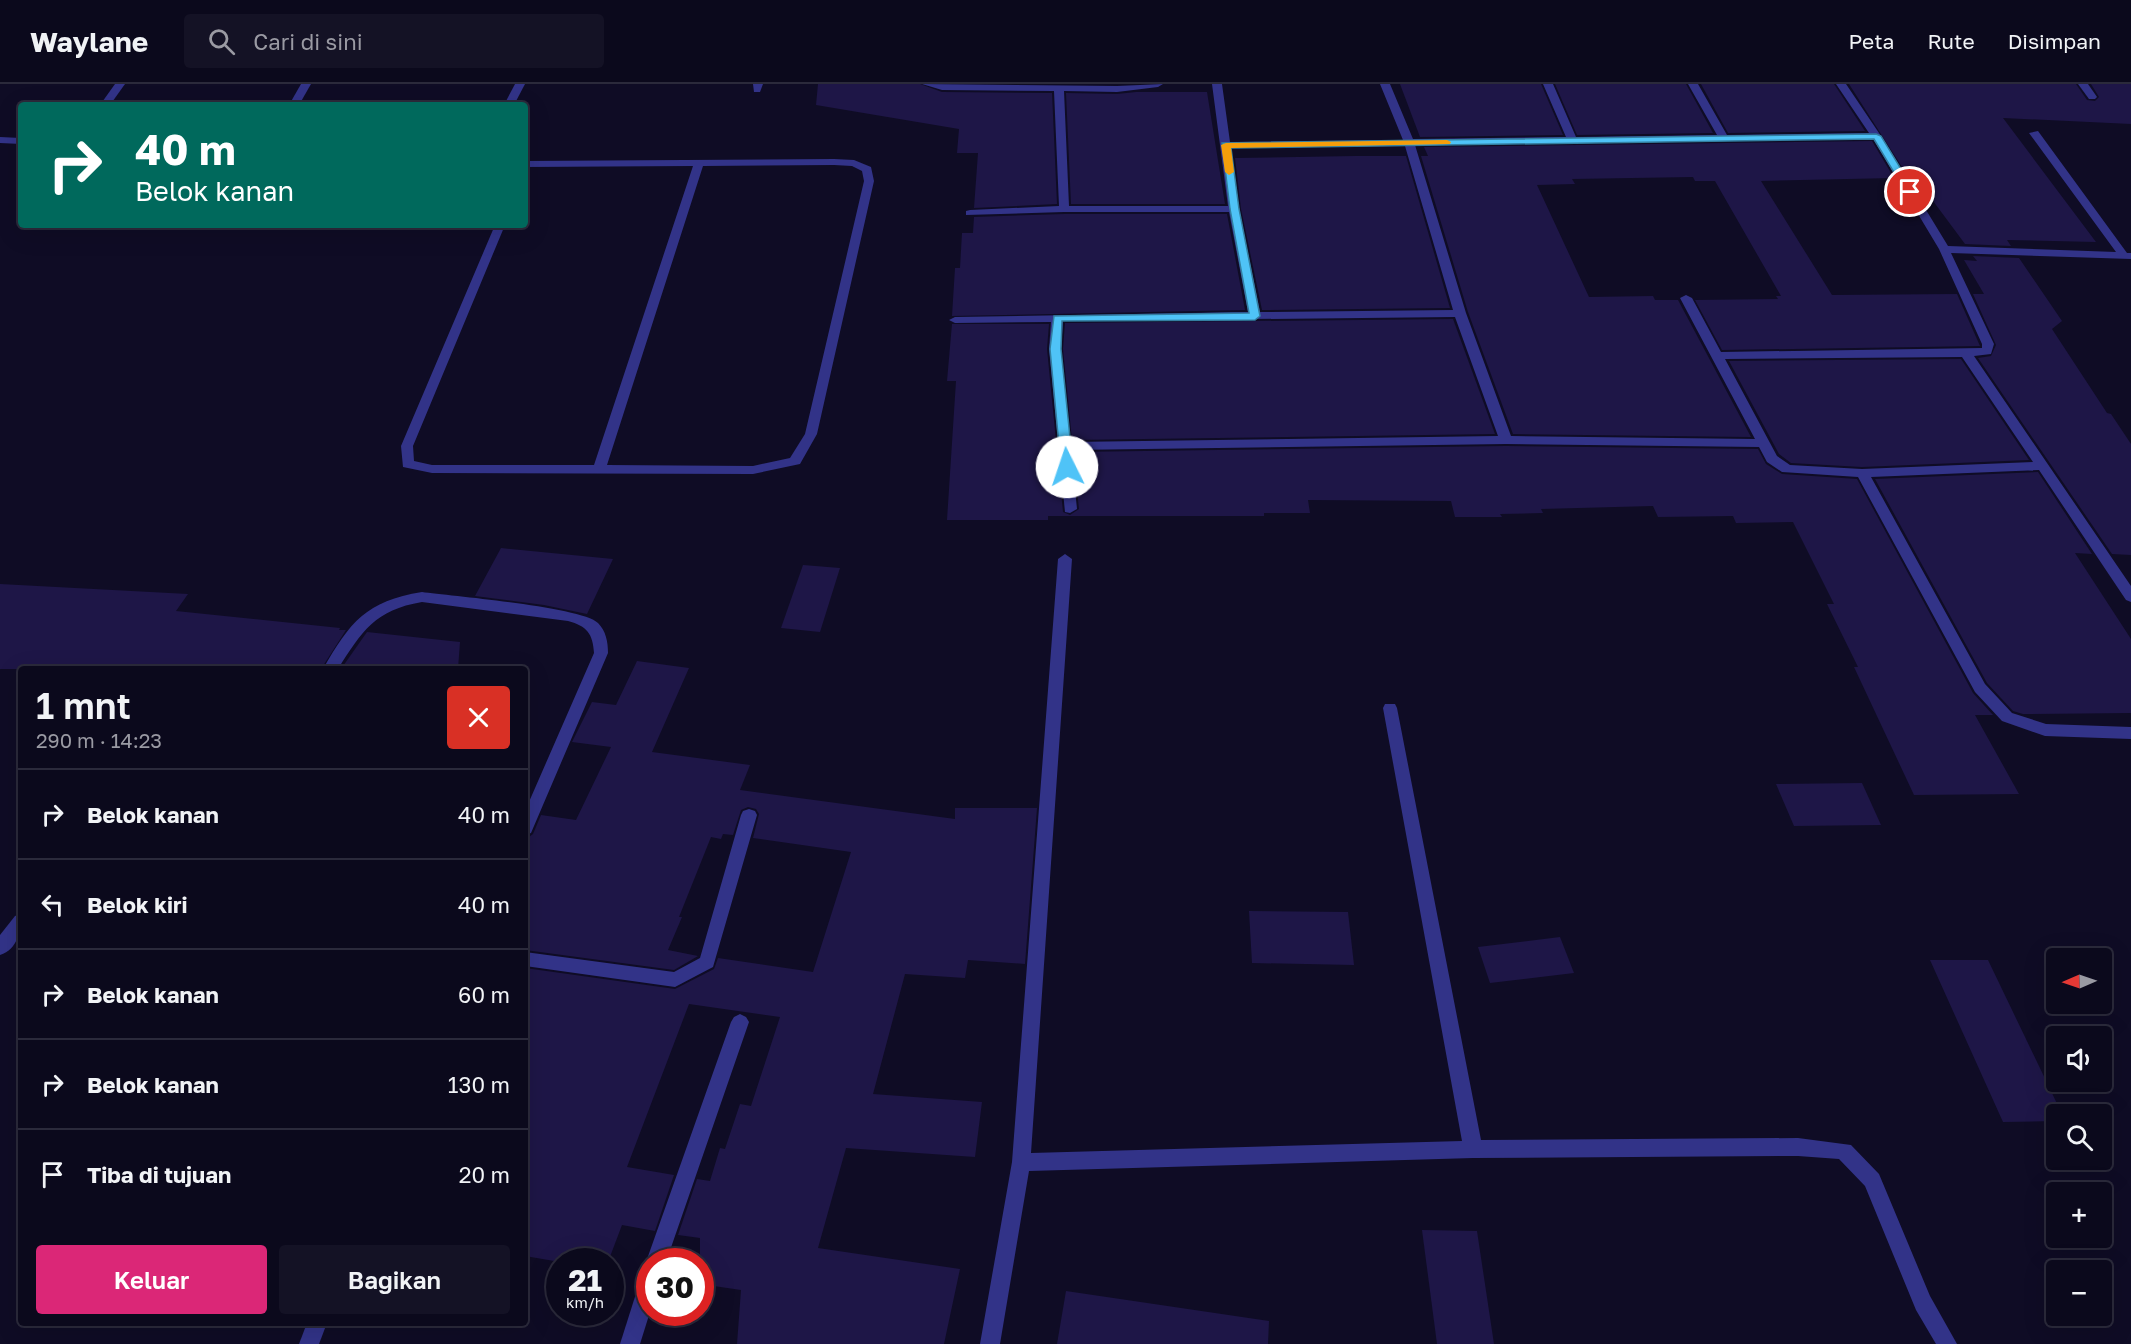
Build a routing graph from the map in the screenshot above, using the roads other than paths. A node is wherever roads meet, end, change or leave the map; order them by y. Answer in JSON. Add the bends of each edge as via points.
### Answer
{"nodes":[{"id":1,"x":120,"y":84,"type":"edge"},
{"id":2,"x":306,"y":84,"type":"edge"},
{"id":3,"x":520,"y":84,"type":"edge"},
{"id":4,"x":927,"y":84,"type":"edge"},
{"id":5,"x":1158,"y":84,"type":"edge"},
{"id":6,"x":1217,"y":84,"type":"edge"},
{"id":7,"x":1385,"y":84,"type":"edge"},
{"id":8,"x":1548,"y":84,"type":"edge"},
{"id":9,"x":1693,"y":84,"type":"edge"},
{"id":10,"x":1840,"y":84,"type":"edge"},
{"id":11,"x":2083,"y":84,"type":"edge"},
{"id":12,"x":1059,"y":89,"type":"junction"},
{"id":13,"x":2092,"y":97,"type":"dead end"},
{"id":14,"x":107,"y":102,"type":"edge"},
{"id":15,"x":296,"y":102,"type":"edge"},
{"id":16,"x":511,"y":102,"type":"edge"},
{"id":17,"x":2034,"y":133,"type":"dead end"},
{"id":18,"x":1876,"y":136,"type":"junction"},
{"id":19,"x":1724,"y":138,"type":"junction"},
{"id":20,"x":0,"y":140,"type":"edge"},
{"id":21,"x":18,"y":141,"type":"edge"},
{"id":22,"x":1573,"y":141,"type":"junction"},
{"id":23,"x":1409,"y":143,"type":"junction"},
{"id":24,"x":1226,"y":145,"type":"junction"},
{"id":25,"x":699,"y":163,"type":"junction"},
{"id":26,"x":528,"y":165,"type":"edge"},
{"id":27,"x":1064,"y":209,"type":"junction"},
{"id":28,"x":1234,"y":209,"type":"junction"},
{"id":29,"x":970,"y":213,"type":"dead end"},
{"id":30,"x":499,"y":228,"type":"edge"},
{"id":31,"x":1944,"y":249,"type":"junction"},
{"id":32,"x":2128,"y":256,"type":"edge"},
{"id":33,"x":1686,"y":298,"type":"dead end"},
{"id":34,"x":1460,"y":313,"type":"junction"},
{"id":35,"x":1255,"y":316,"type":"junction"},
{"id":36,"x":1057,"y":318,"type":"junction"},
{"id":37,"x":955,"y":320,"type":"dead end"},
{"id":38,"x":1966,"y":353,"type":"junction"},
{"id":39,"x":1717,"y":356,"type":"junction"},
{"id":40,"x":1506,"y":440,"type":"junction"},
{"id":41,"x":1764,"y":443,"type":"junction"},
{"id":42,"x":1066,"y":446,"type":"junction"},
{"id":43,"x":2043,"y":466,"type":"junction"},
{"id":44,"x":599,"y":471,"type":"junction"},
{"id":45,"x":1862,"y":473,"type":"junction"},
{"id":46,"x":1070,"y":509,"type":"dead end"},
{"id":47,"x":1065,"y":559,"type":"dead end"},
{"id":48,"x":2131,"y":597,"type":"edge"},
{"id":49,"x":332,"y":666,"type":"edge"},
{"id":50,"x":1390,"y":708,"type":"dead end"},
{"id":51,"x":2131,"y":733,"type":"edge"},
{"id":52,"x":749,"y":815,"type":"dead end"},
{"id":53,"x":528,"y":822,"type":"edge"},
{"id":54,"x":18,"y":925,"type":"edge"},
{"id":55,"x":0,"y":948,"type":"edge"},
{"id":56,"x":528,"y":959,"type":"edge"},
{"id":57,"x":740,"y":1022,"type":"dead end"},
{"id":58,"x":1473,"y":1149,"type":"junction"},
{"id":59,"x":1020,"y":1162,"type":"junction"},
{"id":60,"x":661,"y":1248,"type":"edge"},
{"id":61,"x":636,"y":1325,"type":"edge"},
{"id":62,"x":316,"y":1326,"type":"edge"},
{"id":63,"x":309,"y":1344,"type":"edge"},
{"id":64,"x":630,"y":1344,"type":"edge"},
{"id":65,"x":990,"y":1344,"type":"edge"},
{"id":66,"x":1947,"y":1344,"type":"edge"}],
"edges":[{"from":1,"to":14,"type":"street"},
{"from":2,"to":15,"type":"street"},
{"from":3,"to":16,"type":"street"},
{"from":4,"to":12,"type":"street"},
{"from":5,"to":12,"type":"street"},
{"from":6,"to":24,"type":"street"},
{"from":7,"to":23,"type":"street"},
{"from":8,"to":22,"type":"street"},
{"from":9,"to":19,"type":"street"},
{"from":10,"to":18,"type":"street"},
{"from":11,"to":13,"type":"street"},
{"from":12,"to":27,"type":"street"},
{"from":17,"to":32,"type":"street"},
{"from":18,"to":19,"type":"street"},
{"from":18,"to":31,"type":"street"},
{"from":19,"to":22,"type":"street"},
{"from":20,"to":21,"type":"street"},
{"from":22,"to":23,"type":"street"},
{"from":23,"to":24,"type":"street"},
{"from":23,"to":34,"type":"street"},
{"from":24,"to":28,"type":"street"},
{"from":25,"to":26,"type":"street"},
{"from":25,"to":44,"type":"street"},
{"from":25,"to":44,"type":"street","via":[[834,162],[854,163],[867,170],[869,181],[811,434],[795,461],[753,470]]},
{"from":27,"to":28,"type":"street"},
{"from":27,"to":29,"type":"street"},
{"from":28,"to":35,"type":"street"},
{"from":30,"to":44,"type":"street","via":[[407,446],[408,464],[432,469]]},
{"from":31,"to":32,"type":"street"},
{"from":31,"to":38,"type":"street","via":[[1988,344],[1987,351]]},
{"from":33,"to":39,"type":"street"},
{"from":34,"to":35,"type":"street"},
{"from":34,"to":40,"type":"street"},
{"from":35,"to":36,"type":"street"},
{"from":36,"to":37,"type":"street"},
{"from":36,"to":42,"type":"street","via":[[1055,349]]},
{"from":38,"to":39,"type":"street"},
{"from":38,"to":43,"type":"street"},
{"from":39,"to":41,"type":"street"},
{"from":40,"to":41,"type":"street"},
{"from":40,"to":42,"type":"street"},
{"from":41,"to":45,"type":"street","via":[[1772,459],[1787,469]]},
{"from":42,"to":46,"type":"street"},
{"from":43,"to":45,"type":"street"},
{"from":43,"to":48,"type":"street"},
{"from":45,"to":51,"type":"street","via":[[1980,688],[2007,717],[2045,730]]},
{"from":47,"to":59,"type":"street"},
{"from":49,"to":53,"type":"street","via":[[376,609],[408,599],[422,597],[568,616],[595,628],[601,638],[601,652]]},
{"from":50,"to":58,"type":"street"},
{"from":52,"to":56,"type":"street","via":[[707,962],[690,974],[675,980]]},
{"from":54,"to":55,"type":"street"},
{"from":57,"to":60,"type":"street"},
{"from":58,"to":59,"type":"street"},
{"from":58,"to":66,"type":"street","via":[[1798,1147],[1844,1151],[1872,1180],[1923,1302]]},
{"from":59,"to":65,"type":"street"},
{"from":61,"to":64,"type":"street"},
{"from":62,"to":63,"type":"street"}]}
